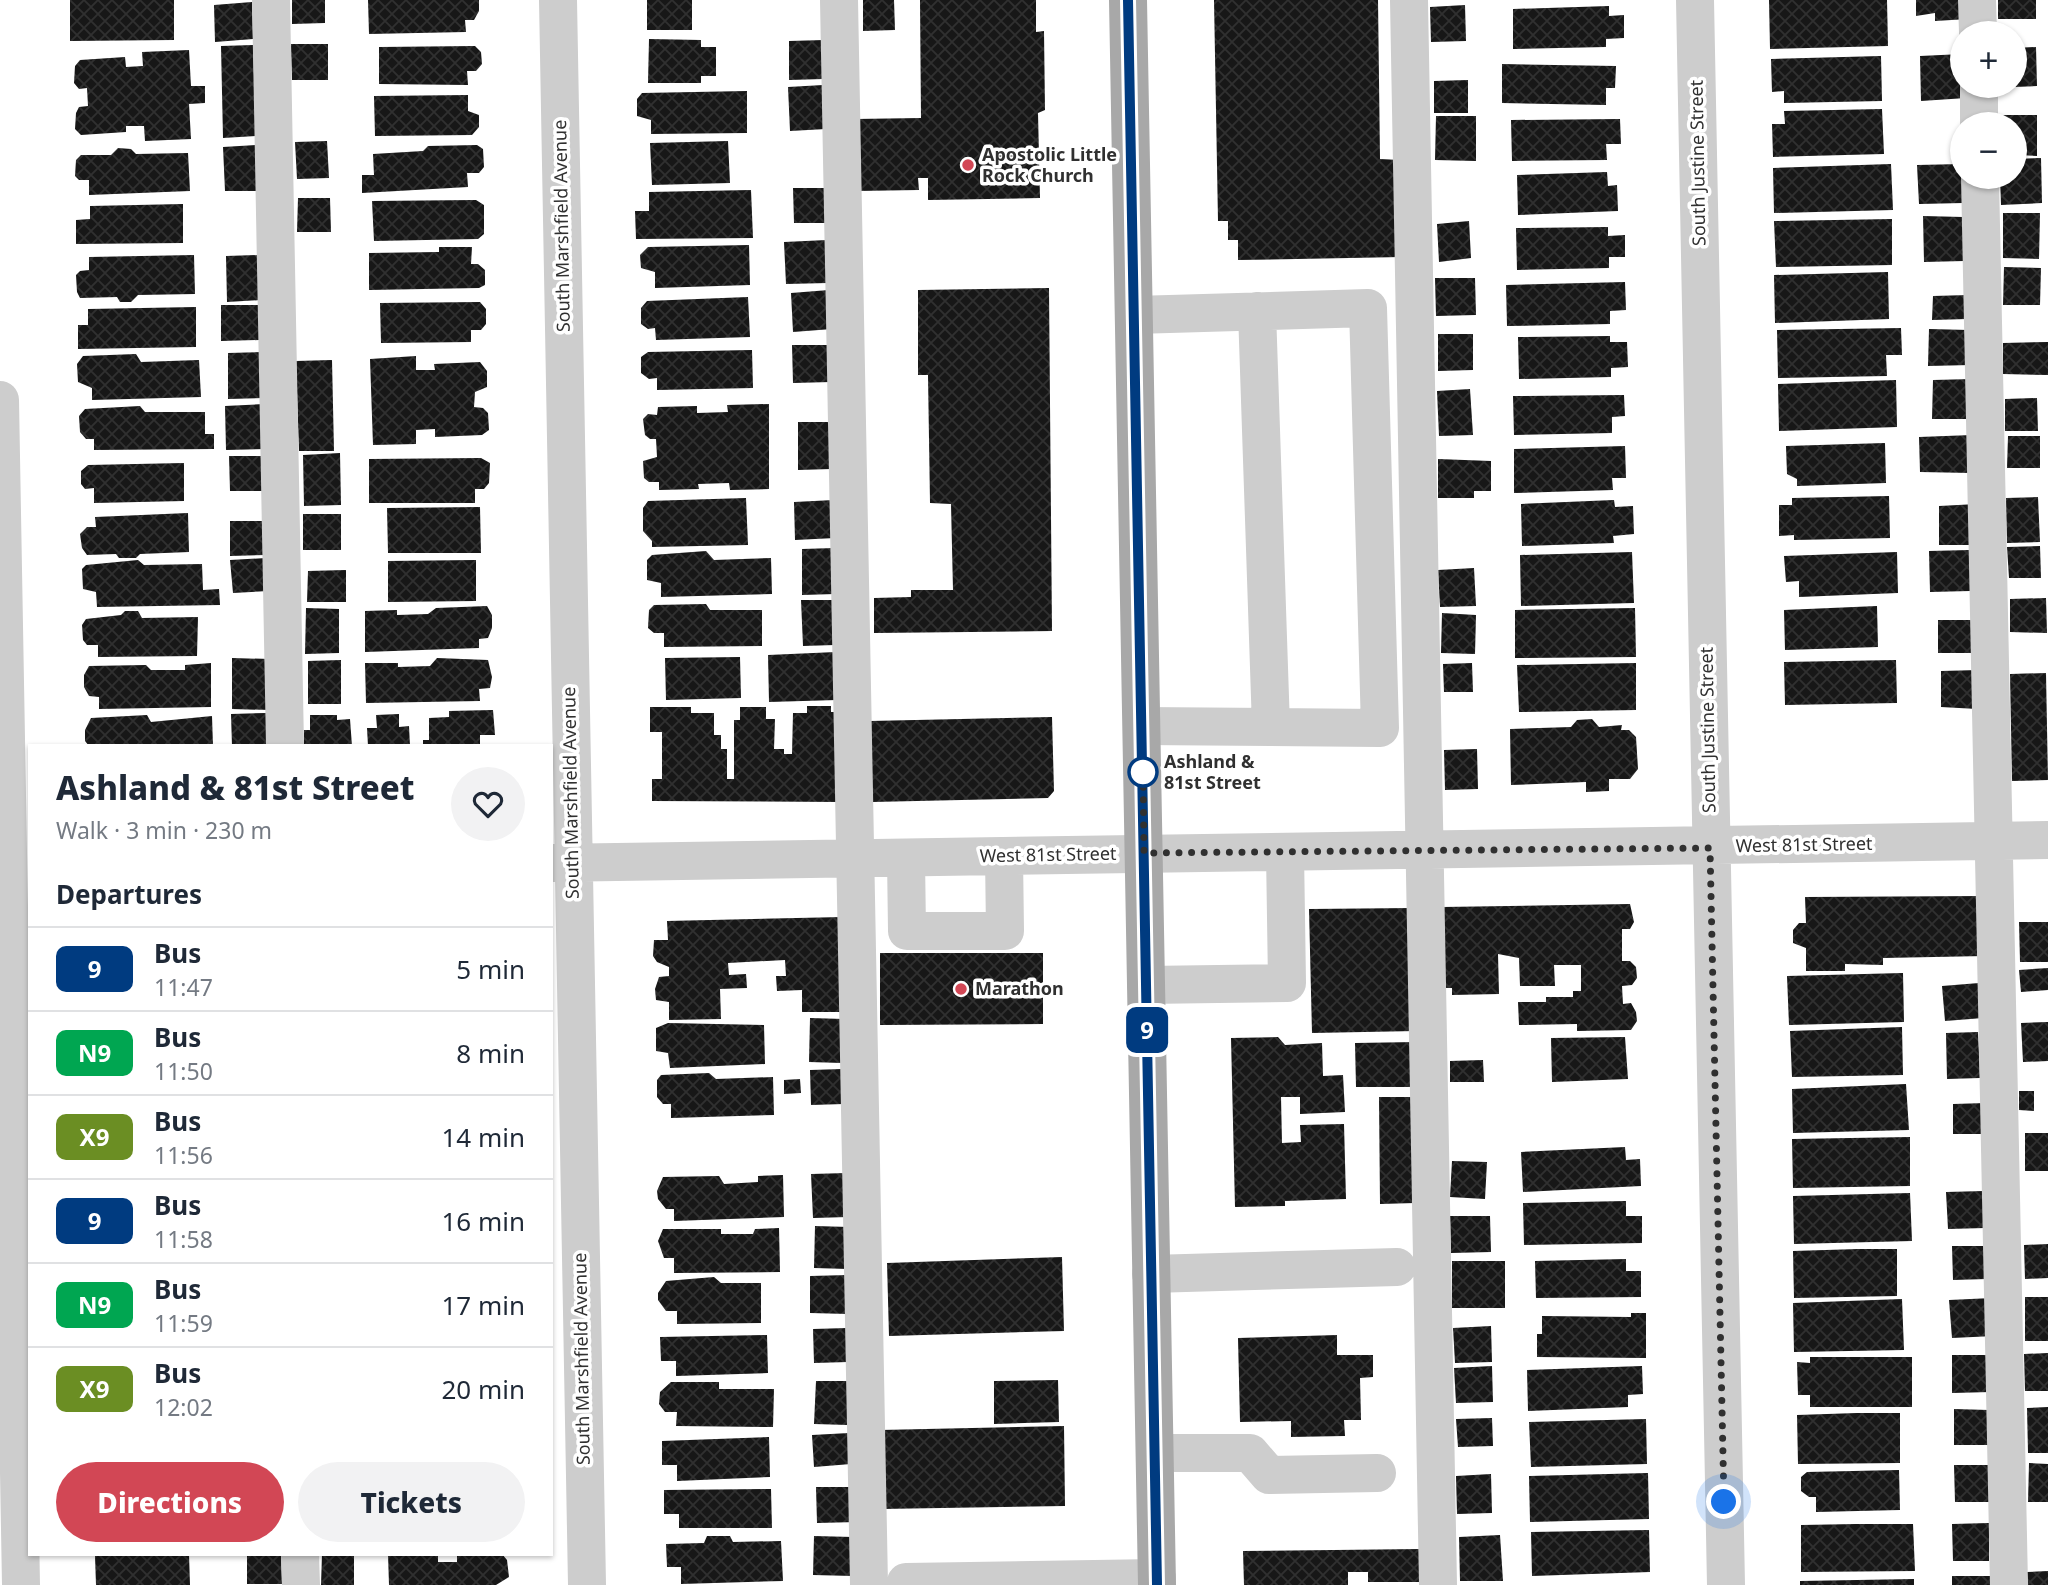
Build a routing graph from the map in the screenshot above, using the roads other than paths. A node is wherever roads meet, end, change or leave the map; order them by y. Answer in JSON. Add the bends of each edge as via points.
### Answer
{"nodes":[{"id":1,"x":271,"y":0,"type":"edge"},
{"id":2,"x":558,"y":0,"type":"edge"},
{"id":3,"x":839,"y":0,"type":"edge"},
{"id":4,"x":1128,"y":0,"type":"edge"},
{"id":5,"x":1409,"y":0,"type":"edge"},
{"id":6,"x":1695,"y":0,"type":"edge"},
{"id":7,"x":1977,"y":0,"type":"edge"},
{"id":8,"x":1978,"y":21,"type":"edge"},
{"id":9,"x":1980,"y":189,"type":"edge"},
{"id":10,"x":1256,"y":311,"type":"junction"},
{"id":11,"x":1135,"y":315,"type":"junction"},
{"id":12,"x":0,"y":400,"type":"edge"},
{"id":13,"x":1142,"y":726,"type":"junction"},
{"id":14,"x":1271,"y":727,"type":"junction"},
{"id":15,"x":285,"y":744,"type":"edge"},
{"id":16,"x":2048,"y":840,"type":"edge"},
{"id":17,"x":1993,"y":841,"type":"junction"},
{"id":18,"x":1710,"y":848,"type":"junction"},
{"id":19,"x":1426,"y":851,"type":"junction"},
{"id":20,"x":1285,"y":852,"type":"junction"},
{"id":21,"x":1144,"y":853,"type":"junction"},
{"id":22,"x":1004,"y":856,"type":"junction"},
{"id":23,"x":906,"y":858,"type":"junction"},
{"id":24,"x":856,"y":859,"type":"junction"},
{"id":25,"x":562,"y":863,"type":"edge"},
{"id":26,"x":13,"y":872,"type":"edge"},
{"id":27,"x":1146,"y":985,"type":"junction"},
{"id":28,"x":1397,"y":1267,"type":"dead end"},
{"id":29,"x":1151,"y":1274,"type":"junction"},
{"id":30,"x":1155,"y":1453,"type":"junction"},
{"id":31,"x":1377,"y":1473,"type":"dead end"},
{"id":32,"x":300,"y":1556,"type":"edge"},
{"id":33,"x":1157,"y":1582,"type":"edge"},
{"id":34,"x":906,"y":1583,"type":"edge"},
{"id":35,"x":21,"y":1585,"type":"edge"},
{"id":36,"x":301,"y":1585,"type":"edge"},
{"id":37,"x":587,"y":1585,"type":"edge"},
{"id":38,"x":869,"y":1585,"type":"edge"},
{"id":39,"x":1438,"y":1585,"type":"edge"},
{"id":40,"x":1726,"y":1585,"type":"edge"},
{"id":41,"x":2009,"y":1585,"type":"edge"}],
"edges":[{"from":1,"to":15,"type":"street"},
{"from":2,"to":25,"type":"street","name":"South Marshfield Avenue"},
{"from":3,"to":24,"type":"street"},
{"from":4,"to":11,"type":"main road"},
{"from":5,"to":19,"type":"street"},
{"from":6,"to":18,"type":"street","name":"South Justine Street"},
{"from":7,"to":8,"type":"street"},
{"from":9,"to":17,"type":"street"},
{"from":10,"to":11,"type":"street"},
{"from":10,"to":14,"type":"street"},
{"from":10,"to":14,"type":"street","via":[[1368,308],[1380,728]]},
{"from":11,"to":13,"type":"main road"},
{"from":12,"to":26,"type":"street"},
{"from":13,"to":14,"type":"street"},
{"from":13,"to":21,"type":"main road"},
{"from":16,"to":17,"type":"street","name":"West 81st Street"},
{"from":17,"to":18,"type":"street","name":"West 81st Street"},
{"from":17,"to":41,"type":"street"},
{"from":18,"to":19,"type":"street","name":"West 81st Street"},
{"from":18,"to":40,"type":"street","name":"South Justine Street"},
{"from":19,"to":20,"type":"street","name":"West 81st Street"},
{"from":19,"to":39,"type":"street"},
{"from":20,"to":21,"type":"street","name":"West 81st Street"},
{"from":20,"to":27,"type":"street","via":[[1287,983]]},
{"from":21,"to":22,"type":"street","name":"West 81st Street"},
{"from":21,"to":27,"type":"main road"},
{"from":22,"to":23,"type":"street","name":"West 81st Street"},
{"from":22,"to":23,"type":"street","via":[[1005,931],[907,931]]},
{"from":23,"to":24,"type":"street","name":"West 81st Street"},
{"from":24,"to":25,"type":"street","name":"West 81st Street"},
{"from":24,"to":38,"type":"street"},
{"from":25,"to":37,"type":"street","name":"South Marshfield Avenue"},
{"from":26,"to":35,"type":"street"},
{"from":27,"to":29,"type":"main road"},
{"from":28,"to":29,"type":"street"},
{"from":29,"to":30,"type":"main road"},
{"from":30,"to":31,"type":"street","via":[[1250,1454],[1269,1475]]},
{"from":30,"to":33,"type":"main road"},
{"from":32,"to":36,"type":"street"},
{"from":33,"to":34,"type":"street"}]}
